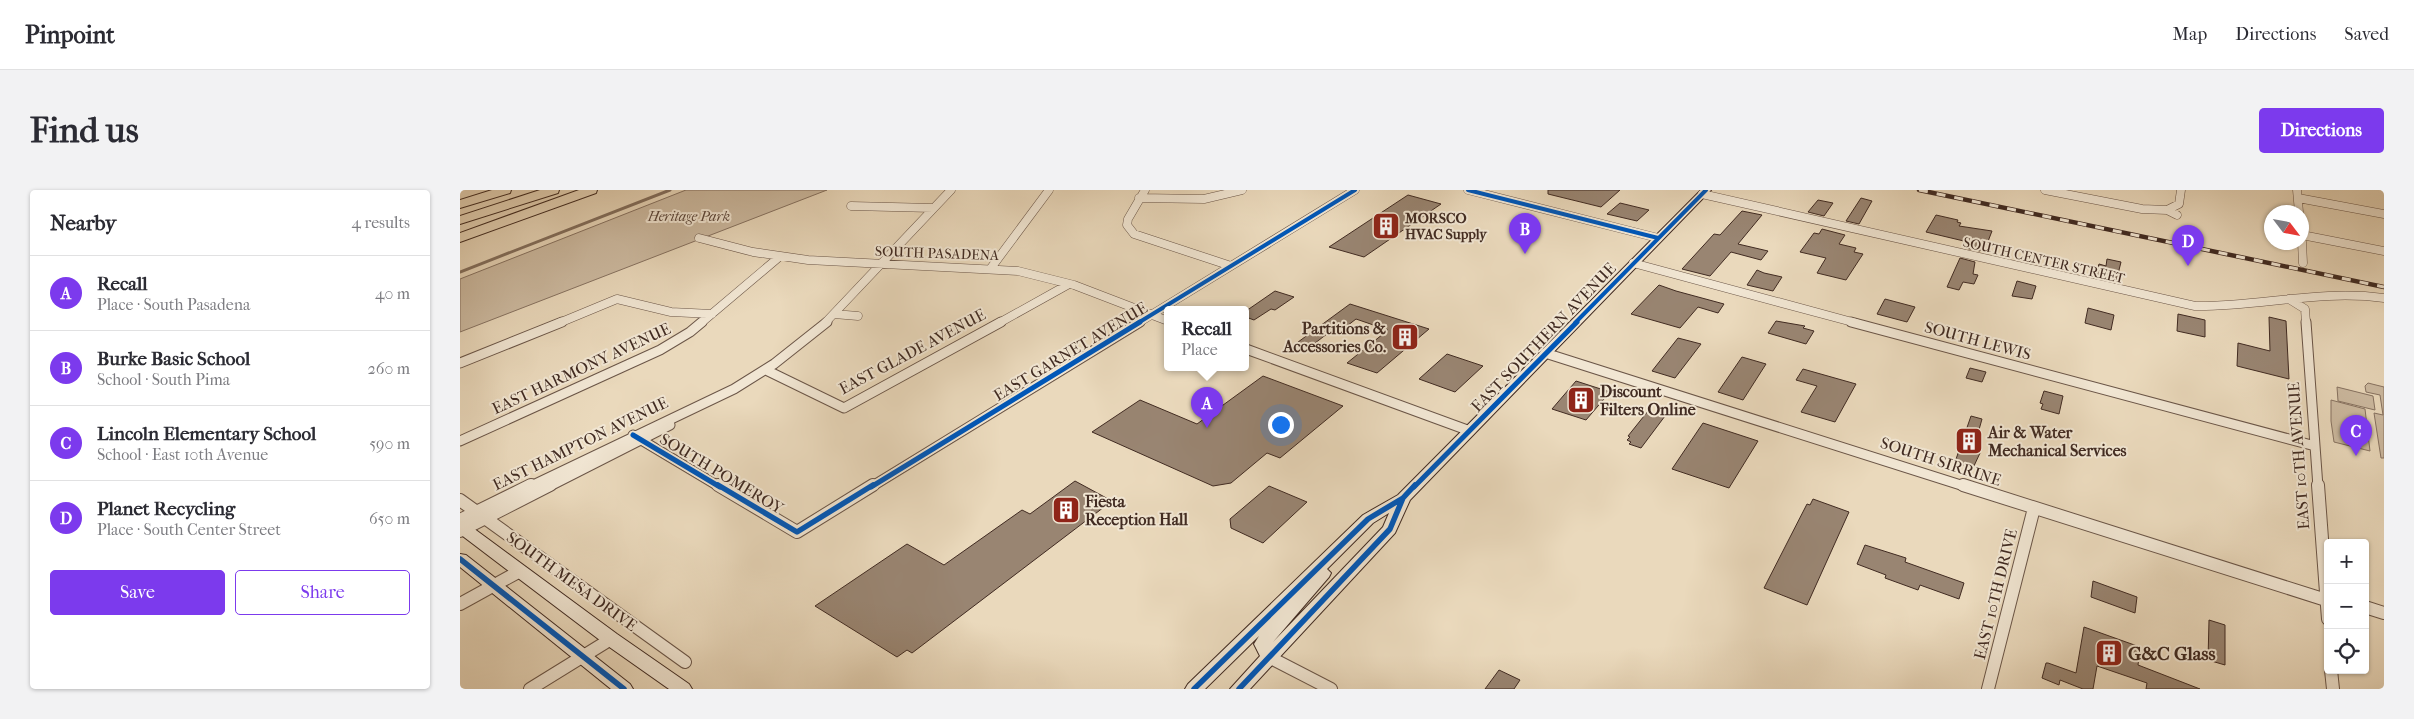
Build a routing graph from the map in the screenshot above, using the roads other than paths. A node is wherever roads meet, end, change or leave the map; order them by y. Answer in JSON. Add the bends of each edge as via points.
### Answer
{"nodes":[{"id":1,"x":505,"y":190,"type":"edge"},
{"id":2,"x":553,"y":190,"type":"edge"},
{"id":3,"x":591,"y":190,"type":"edge"},
{"id":4,"x":951,"y":190,"type":"edge"},
{"id":5,"x":1049,"y":190,"type":"edge"},
{"id":6,"x":1145,"y":190,"type":"edge"},
{"id":7,"x":1242,"y":190,"type":"edge"},
{"id":8,"x":1355,"y":190,"type":"edge"},
{"id":9,"x":1468,"y":190,"type":"edge"},
{"id":10,"x":2045,"y":190,"type":"edge"},
{"id":11,"x":2182,"y":190,"type":"edge"},
{"id":12,"x":1704,"y":192,"type":"edge"},
{"id":13,"x":2065,"y":192,"type":"edge"},
{"id":14,"x":2298,"y":194,"type":"edge"},
{"id":15,"x":1139,"y":198,"type":"junction"},
{"id":16,"x":460,"y":204,"type":"edge"},
{"id":17,"x":850,"y":206,"type":"dead end"},
{"id":18,"x":933,"y":208,"type":"junction"},
{"id":19,"x":2167,"y":210,"type":"junction"},
{"id":20,"x":2384,"y":214,"type":"edge"},
{"id":21,"x":2177,"y":215,"type":"dead end"},
{"id":22,"x":460,"y":220,"type":"edge"},
{"id":23,"x":2309,"y":236,"type":"edge"},
{"id":24,"x":460,"y":238,"type":"edge"},
{"id":25,"x":699,"y":238,"type":"dead end"},
{"id":26,"x":1658,"y":238,"type":"junction"},
{"id":27,"x":2302,"y":250,"type":"edge"},
{"id":28,"x":2384,"y":251,"type":"edge"},
{"id":29,"x":778,"y":258,"type":"junction"},
{"id":30,"x":2303,"y":263,"type":"dead end"},
{"id":31,"x":1633,"y":264,"type":"junction"},
{"id":32,"x":881,"y":265,"type":"junction"},
{"id":33,"x":1230,"y":266,"type":"junction"},
{"id":34,"x":991,"y":268,"type":"junction"},
{"id":35,"x":1069,"y":284,"type":"junction"},
{"id":36,"x":2289,"y":298,"type":"junction"},
{"id":37,"x":2384,"y":298,"type":"edge"},
{"id":38,"x":1167,"y":306,"type":"edge"},
{"id":39,"x":1164,"y":308,"type":"edge"},
{"id":40,"x":712,"y":314,"type":"junction"},
{"id":41,"x":834,"y":314,"type":"junction"},
{"id":42,"x":1153,"y":315,"type":"junction"},
{"id":43,"x":858,"y":316,"type":"dead end"},
{"id":44,"x":1164,"y":319,"type":"edge"},
{"id":45,"x":1249,"y":350,"type":"edge"},
{"id":46,"x":1545,"y":353,"type":"junction"},
{"id":47,"x":460,"y":363,"type":"edge"},
{"id":48,"x":768,"y":370,"type":"junction"},
{"id":49,"x":1470,"y":431,"type":"junction"},
{"id":50,"x":637,"y":438,"type":"junction"},
{"id":51,"x":460,"y":441,"type":"edge"},
{"id":52,"x":2315,"y":446,"type":"junction"},
{"id":53,"x":1403,"y":498,"type":"junction"},
{"id":54,"x":460,"y":500,"type":"edge"},
{"id":55,"x":2034,"y":508,"type":"junction"},
{"id":56,"x":481,"y":515,"type":"junction"},
{"id":57,"x":461,"y":526,"type":"edge"},
{"id":58,"x":797,"y":532,"type":"joint"},
{"id":59,"x":460,"y":559,"type":"edge"},
{"id":60,"x":1325,"y":560,"type":"junction"},
{"id":61,"x":520,"y":571,"type":"junction"},
{"id":62,"x":2326,"y":584,"type":"edge"},
{"id":63,"x":493,"y":586,"type":"junction"},
{"id":64,"x":2324,"y":596,"type":"edge"},
{"id":65,"x":460,"y":604,"type":"edge"},
{"id":66,"x":2369,"y":608,"type":"edge"},
{"id":67,"x":2384,"y":612,"type":"edge"},
{"id":68,"x":611,"y":639,"type":"junction"},
{"id":69,"x":582,"y":657,"type":"junction"},
{"id":70,"x":1269,"y":657,"type":"junction"},
{"id":71,"x":685,"y":662,"type":"dead end"},
{"id":72,"x":2331,"y":674,"type":"edge"},
{"id":73,"x":530,"y":689,"type":"edge"},
{"id":74,"x":624,"y":689,"type":"edge"},
{"id":75,"x":683,"y":689,"type":"edge"},
{"id":76,"x":1194,"y":689,"type":"edge"},
{"id":77,"x":1239,"y":689,"type":"edge"},
{"id":78,"x":1331,"y":689,"type":"edge"},
{"id":79,"x":1988,"y":689,"type":"edge"},
{"id":80,"x":2333,"y":689,"type":"edge"}],
"edges":[{"from":1,"to":16,"type":"highway"},
{"from":2,"to":22,"type":"highway"},
{"from":3,"to":24,"type":"highway"},
{"from":4,"to":18,"type":"street","name":"EAST HAMPTON AVENUE"},
{"from":5,"to":34,"type":"street"},
{"from":6,"to":15,"type":"street"},
{"from":7,"to":15,"type":"street","via":[[1200,199]]},
{"from":8,"to":33,"type":"street","name":"EAST GARNET AVENUE"},
{"from":9,"to":26,"type":"street"},
{"from":10,"to":13,"type":"street"},
{"from":11,"to":19,"type":"street","via":[[2179,204]]},
{"from":12,"to":26,"type":"main road","name":"EAST SOUTHERN AVENUE"},
{"from":12,"to":36,"type":"street","name":"SOUTH CENTER STREET","via":[[2178,303],[2211,307]]},
{"from":13,"to":19,"type":"street","via":[[2142,209]]},
{"from":14,"to":20,"type":"street"},
{"from":15,"to":33,"type":"street","via":[[1127,225],[1134,234]]},
{"from":17,"to":18,"type":"street"},
{"from":18,"to":32,"type":"street","name":"EAST HAMPTON AVENUE"},
{"from":19,"to":21,"type":"street"},
{"from":23,"to":28,"type":"street"},
{"from":25,"to":29,"type":"street","name":"SOUTH PASADENA"},
{"from":26,"to":31,"type":"main road","name":"EAST SOUTHERN AVENUE"},
{"from":27,"to":30,"type":"street"},
{"from":29,"to":32,"type":"street","name":"SOUTH PASADENA"},
{"from":29,"to":40,"type":"street","name":"EAST HARMONY AVENUE"},
{"from":31,"to":46,"type":"main road","name":"EAST SOUTHERN AVENUE"},
{"from":31,"to":52,"type":"street","name":"SOUTH LEWIS"},
{"from":32,"to":34,"type":"street","name":"SOUTH PASADENA"},
{"from":32,"to":41,"type":"street","name":"EAST HAMPTON AVENUE"},
{"from":33,"to":38,"type":"street","name":"EAST GARNET AVENUE"},
{"from":34,"to":35,"type":"street","name":"SOUTH PASADENA","via":[[1039,275]]},
{"from":35,"to":42,"type":"street","name":"SOUTH PASADENA"},
{"from":35,"to":48,"type":"street","name":"EAST GLADE AVENUE","via":[[844,408]]},
{"from":36,"to":37,"type":"street","name":"SOUTH CENTER STREET","via":[[2347,292]]},
{"from":36,"to":52,"type":"street","name":"EAST 10TH AVENUE","via":[[2304,309]]},
{"from":39,"to":42,"type":"street","name":"EAST GARNET AVENUE"},
{"from":40,"to":47,"type":"street","via":[[671,312],[617,299]]},
{"from":40,"to":51,"type":"street","name":"EAST HARMONY AVENUE","via":[[690,332],[638,362]]},
{"from":41,"to":43,"type":"street"},
{"from":41,"to":48,"type":"street","name":"EAST HAMPTON AVENUE","via":[[803,345]]},
{"from":42,"to":44,"type":"street","name":"SOUTH PASADENA"},
{"from":42,"to":58,"type":"street","name":"EAST GARNET AVENUE"},
{"from":45,"to":49,"type":"street"},
{"from":46,"to":49,"type":"main road","name":"EAST SOUTHERN AVENUE"},
{"from":46,"to":55,"type":"street","name":"SOUTH SIRRINE"},
{"from":48,"to":50,"type":"street","name":"EAST HAMPTON AVENUE","via":[[716,399],[710,406]]},
{"from":49,"to":53,"type":"main road","name":"EAST SOUTHERN AVENUE"},
{"from":50,"to":56,"type":"street","name":"EAST HAMPTON AVENUE"},
{"from":50,"to":58,"type":"street","name":"SOUTH POMEROY"},
{"from":52,"to":62,"type":"street","name":"EAST 10TH AVENUE"},
{"from":53,"to":60,"type":"main road","name":"EAST SOUTHERN AVENUE","via":[[1368,519]]},
{"from":53,"to":70,"type":"main road","name":"EAST SOUTHERN AVENUE","via":[[1390,529]]},
{"from":54,"to":56,"type":"street","name":"SOUTH MESA DRIVE"},
{"from":55,"to":64,"type":"street","name":"SOUTH SIRRINE"},
{"from":55,"to":79,"type":"street","name":"EAST 10TH DRIVE"},
{"from":56,"to":57,"type":"street","name":"EAST HAMPTON AVENUE"},
{"from":56,"to":71,"type":"street","name":"SOUTH MESA DRIVE"},
{"from":57,"to":61,"type":"main road","name":"SOUTH MESA DRIVE"},
{"from":59,"to":63,"type":"main road"},
{"from":60,"to":70,"type":"main road","via":[[1323,574],[1269,633],[1263,644]]},
{"from":60,"to":76,"type":"main road","name":"EAST SOUTHERN AVENUE"},
{"from":61,"to":63,"type":"street"},
{"from":61,"to":68,"type":"main road","name":"SOUTH MESA DRIVE"},
{"from":63,"to":65,"type":"street"},
{"from":63,"to":69,"type":"main road"},
{"from":66,"to":67,"type":"street"},
{"from":68,"to":69,"type":"street"},
{"from":68,"to":75,"type":"main road","name":"SOUTH MESA DRIVE"},
{"from":69,"to":73,"type":"street"},
{"from":69,"to":74,"type":"main road"},
{"from":70,"to":77,"type":"main road","name":"EAST SOUTHERN AVENUE"},
{"from":70,"to":78,"type":"street"},
{"from":72,"to":80,"type":"street"}]}
